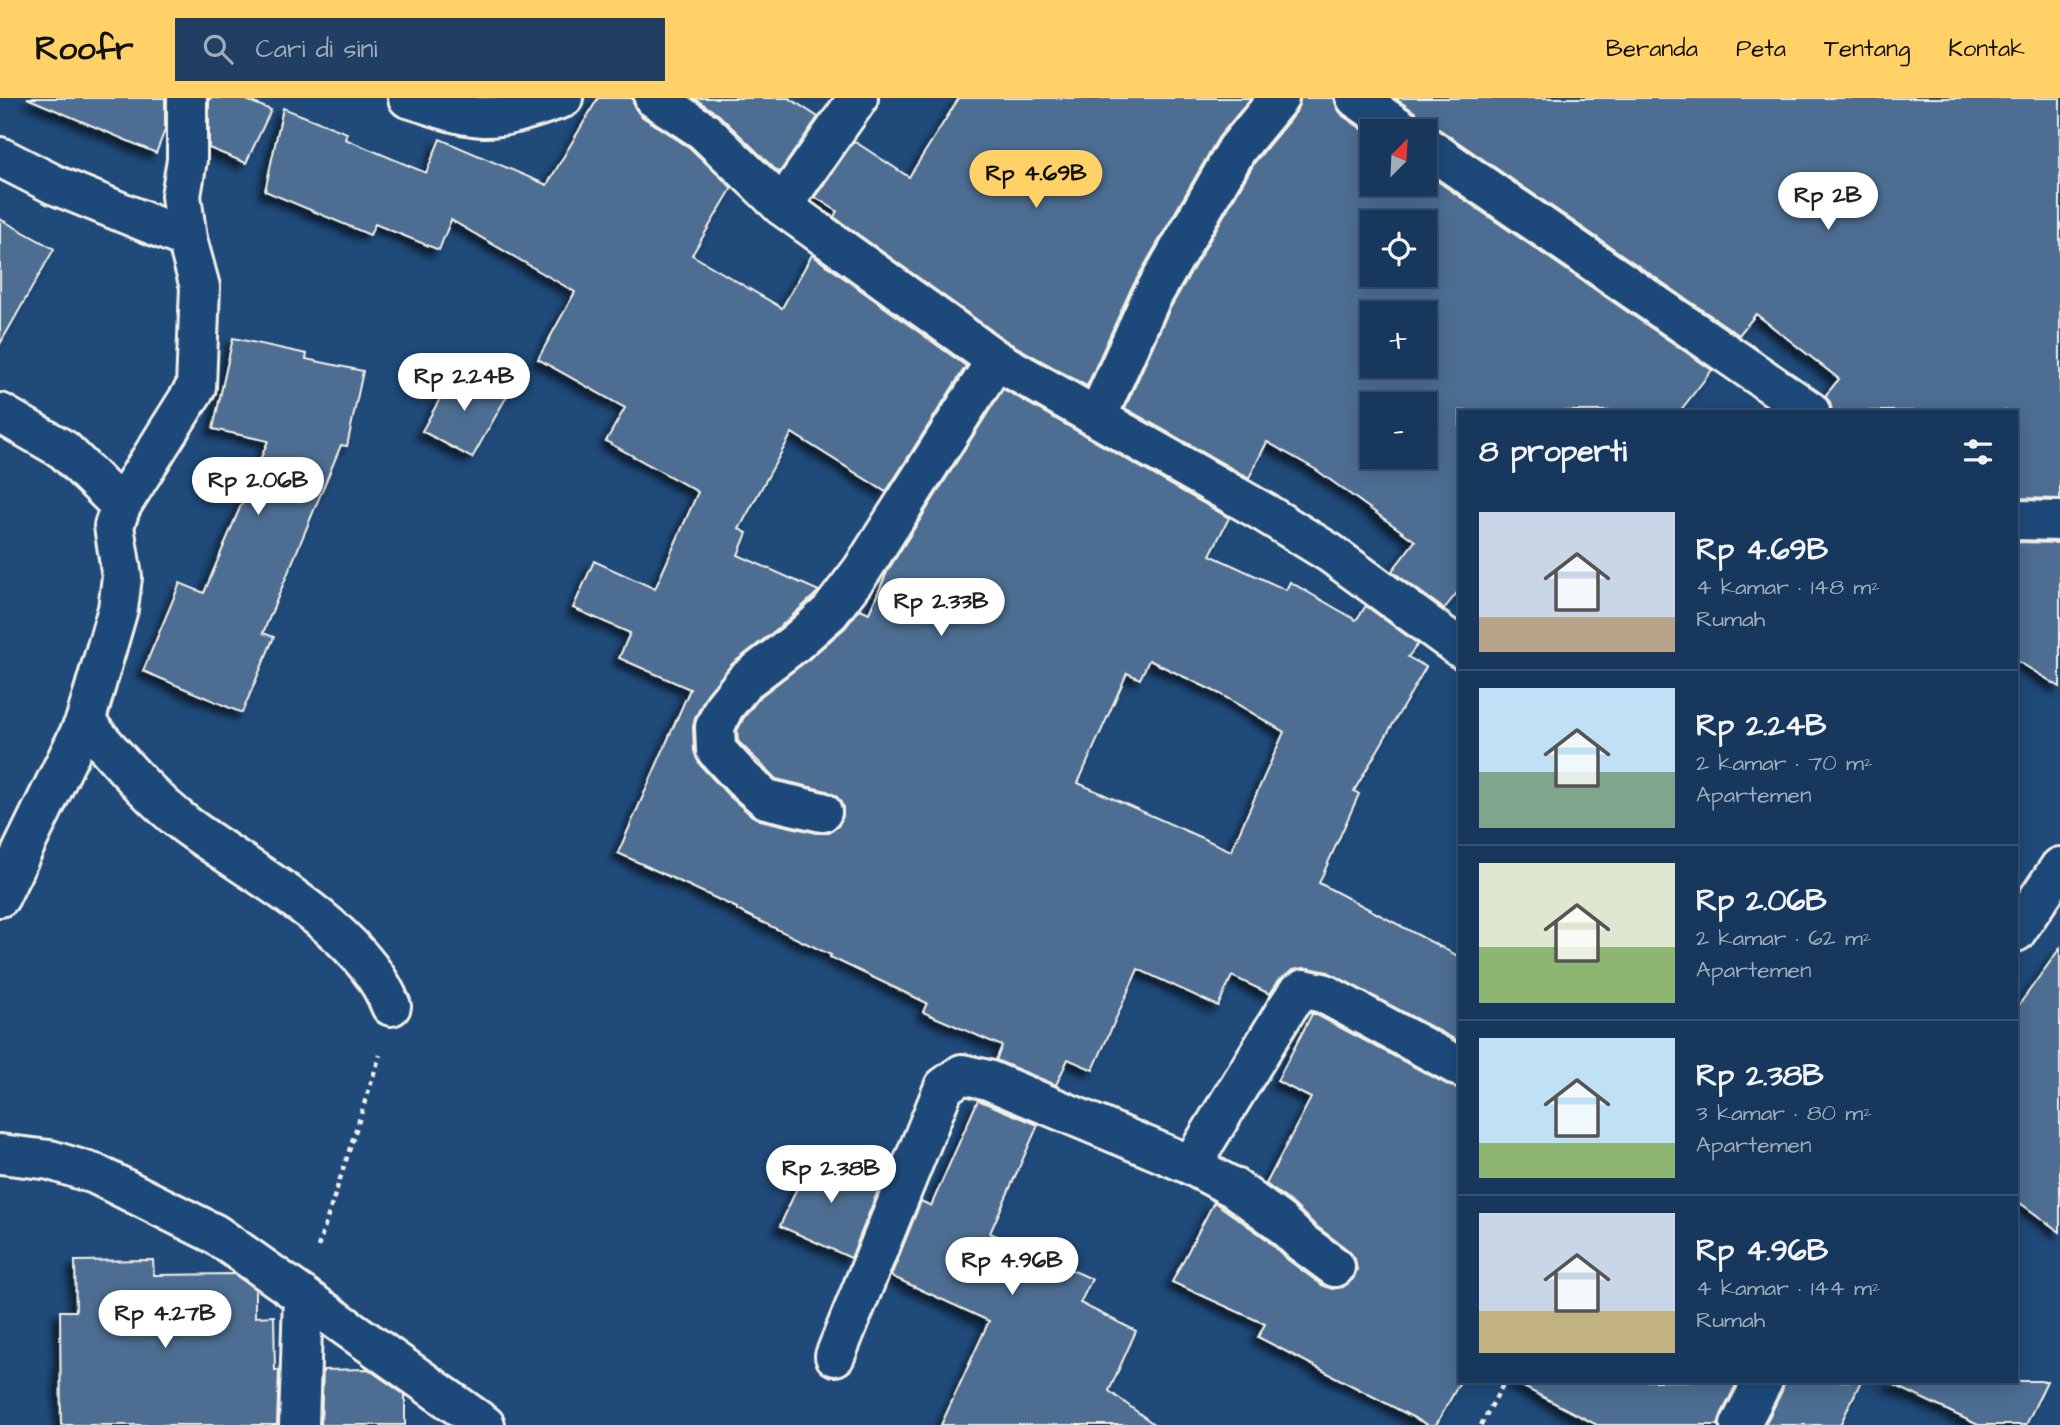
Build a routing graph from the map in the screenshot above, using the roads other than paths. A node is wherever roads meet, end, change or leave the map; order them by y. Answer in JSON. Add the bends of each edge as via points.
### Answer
{"nodes":[{"id":1,"x":187,"y":98,"type":"edge"},
{"id":2,"x":408,"y":98,"type":"edge"},
{"id":3,"x":563,"y":98,"type":"edge"},
{"id":4,"x":654,"y":98,"type":"edge"},
{"id":5,"x":858,"y":98,"type":"edge"},
{"id":6,"x":1279,"y":98,"type":"edge"},
{"id":7,"x":1356,"y":98,"type":"edge"},
{"id":8,"x":1387,"y":119,"type":"edge"},
{"id":9,"x":1437,"y":154,"type":"edge"},
{"id":10,"x":0,"y":157,"type":"edge"},
{"id":11,"x":782,"y":206,"type":"junction"},
{"id":12,"x":187,"y":239,"type":"junction"},
{"id":13,"x":996,"y":360,"type":"junction"},
{"id":14,"x":1809,"y":410,"type":"edge"},
{"id":15,"x":0,"y":413,"type":"edge"},
{"id":16,"x":1097,"y":418,"type":"junction"},
{"id":17,"x":121,"y":506,"type":"junction"},
{"id":18,"x":2018,"y":520,"type":"edge"},
{"id":19,"x":2060,"y":521,"type":"edge"},
{"id":20,"x":1458,"y":648,"type":"edge"},
{"id":21,"x":85,"y":722,"type":"junction"},
{"id":22,"x":822,"y":812,"type":"dead end"},
{"id":23,"x":2060,"y":867,"type":"edge"},
{"id":24,"x":4,"y":879,"type":"edge"},
{"id":25,"x":2018,"y":929,"type":"edge"},
{"id":26,"x":391,"y":1006,"type":"road end"},
{"id":27,"x":1458,"y":1066,"type":"edge"},
{"id":28,"x":0,"y":1154,"type":"edge"},
{"id":29,"x":1191,"y":1165,"type":"junction"},
{"id":30,"x":1335,"y":1266,"type":"dead end"},
{"id":31,"x":303,"y":1296,"type":"junction"},
{"id":32,"x":835,"y":1356,"type":"dead end"},
{"id":33,"x":1762,"y":1383,"type":"edge"},
{"id":34,"x":299,"y":1425,"type":"edge"},
{"id":35,"x":485,"y":1425,"type":"edge"},
{"id":36,"x":1740,"y":1425,"type":"edge"}],
"edges":[{"from":1,"to":12,"type":"street","via":[[187,160],[181,196]]},
{"from":2,"to":3,"type":"street","via":[[483,117]]},
{"from":4,"to":11,"type":"street","via":[[704,131]]},
{"from":5,"to":11,"type":"street"},
{"from":6,"to":16,"type":"street","via":[[1237,149],[1157,288]]},
{"from":7,"to":8,"type":"street"},
{"from":9,"to":14,"type":"street"},
{"from":10,"to":12,"type":"street","via":[[55,185]]},
{"from":11,"to":13,"type":"street"},
{"from":12,"to":17,"type":"street","via":[[201,287],[197,387]]},
{"from":13,"to":16,"type":"street"},
{"from":13,"to":22,"type":"street","via":[[862,570],[830,612],[745,681],[715,727],[716,750],[766,799]]},
{"from":15,"to":17,"type":"street","via":[[64,450]]},
{"from":16,"to":20,"type":"street","via":[[1330,553]]},
{"from":17,"to":21,"type":"street","via":[[114,526],[122,577],[118,609]]},
{"from":18,"to":19,"type":"street"},
{"from":21,"to":24,"type":"street"},
{"from":21,"to":26,"type":"street","via":[[138,782],[184,824],[339,934],[372,971]]},
{"from":23,"to":25,"type":"street"},
{"from":27,"to":29,"type":"street","via":[[1323,993],[1304,989],[1287,1008]]},
{"from":28,"to":31,"type":"street","via":[[50,1160],[95,1174],[215,1234]]},
{"from":29,"to":30,"type":"street","via":[[1234,1188]]},
{"from":29,"to":32,"type":"street","via":[[988,1080],[962,1074],[944,1087]]},
{"from":31,"to":34,"type":"street"},
{"from":31,"to":35,"type":"street"},
{"from":33,"to":36,"type":"street"}]}
